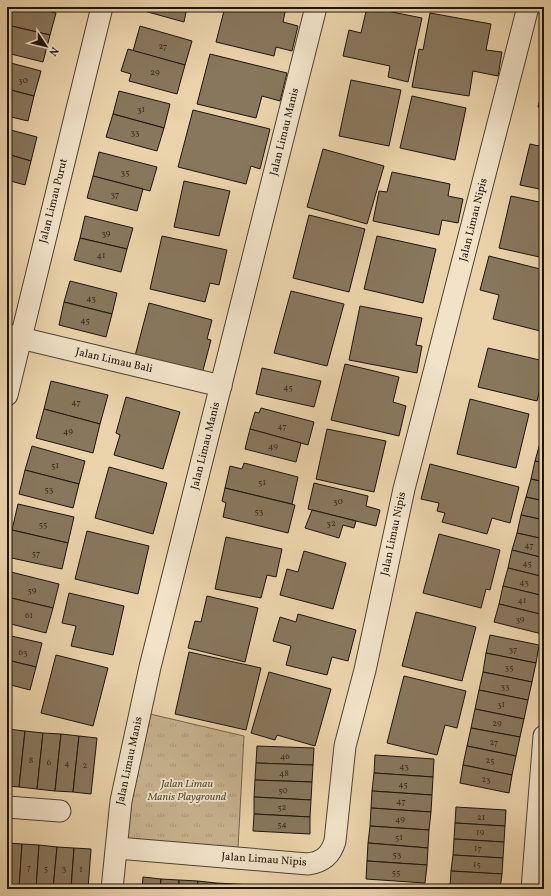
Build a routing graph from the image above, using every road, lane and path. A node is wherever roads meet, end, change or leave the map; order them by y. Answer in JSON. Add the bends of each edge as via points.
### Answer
{"nodes":[{"id":1,"x":102,"y":7,"type":"edge"},
{"id":2,"x":316,"y":7,"type":"edge"},
{"id":3,"x":528,"y":7,"type":"edge"},
{"id":4,"x":531,"y":7,"type":"edge"},
{"id":5,"x":544,"y":10,"type":"edge"},
{"id":6,"x":14,"y":337,"type":"edge"},
{"id":7,"x":221,"y":386,"type":"junction"},
{"id":8,"x":7,"y":396,"type":"edge"},
{"id":9,"x":544,"y":736,"type":"edge"},
{"id":10,"x":7,"y":807,"type":"edge"},
{"id":11,"x":60,"y":811,"type":"dead end"},
{"id":12,"x":540,"y":836,"type":"edge"},
{"id":13,"x":116,"y":848,"type":"junction"},
{"id":14,"x":112,"y":889,"type":"edge"},
{"id":15,"x":532,"y":889,"type":"edge"}],
"edges":[{"from":1,"to":6,"type":"street","name":"Jalan Limau Purut"},
{"from":2,"to":7,"type":"street","name":"Jalan Limau Manis"},
{"from":3,"to":13,"type":"street","name":"Jalan Limau Nipis","via":[[404,489],[365,670],[345,746],[332,850],[320,861],[308,864]]},
{"from":4,"to":5,"type":"street"},
{"from":6,"to":7,"type":"street","name":"Jalan Limau Bali"},
{"from":6,"to":8,"type":"street","name":"Jalan Limau Purut"},
{"from":7,"to":13,"type":"street","name":"Jalan Limau Manis","via":[[150,667],[121,801]]},
{"from":9,"to":12,"type":"street"},
{"from":10,"to":11,"type":"street"},
{"from":12,"to":15,"type":"street"},
{"from":13,"to":14,"type":"street","name":"Jalan Limau Manis"}]}
